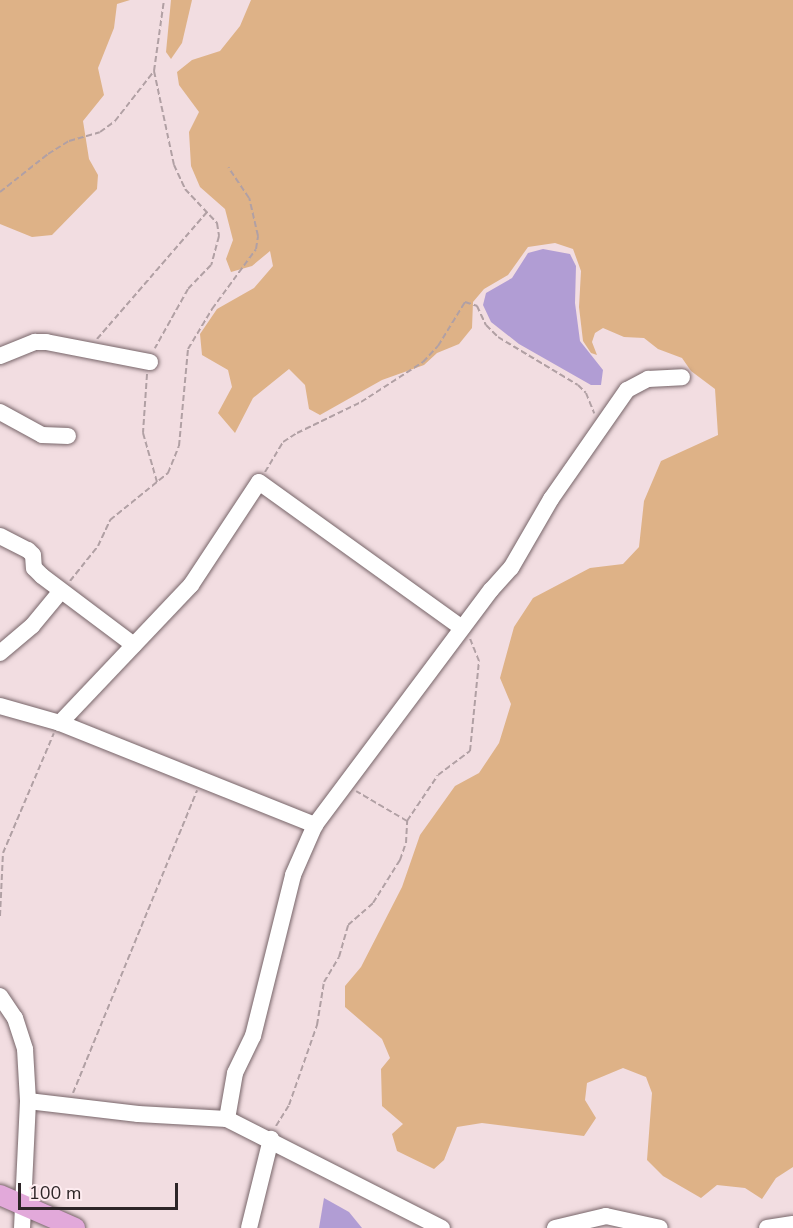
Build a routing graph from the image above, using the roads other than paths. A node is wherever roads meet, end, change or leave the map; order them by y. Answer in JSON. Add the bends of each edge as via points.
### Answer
{"nodes":[{"id":1,"x":0,"y":356,"type":"edge"},
{"id":2,"x":150,"y":362,"type":"road end"},
{"id":3,"x":681,"y":377,"type":"dead end"},
{"id":4,"x":0,"y":412,"type":"edge"},
{"id":5,"x":68,"y":436,"type":"dead end"},
{"id":6,"x":0,"y":536,"type":"edge"},
{"id":7,"x":61,"y":591,"type":"junction"},
{"id":8,"x":462,"y":628,"type":"junction"},
{"id":9,"x":134,"y":645,"type":"junction"},
{"id":10,"x":0,"y":653,"type":"edge"},
{"id":11,"x":0,"y":706,"type":"edge"},
{"id":12,"x":60,"y":723,"type":"junction"},
{"id":13,"x":315,"y":825,"type":"junction"},
{"id":14,"x":0,"y":996,"type":"edge"},
{"id":15,"x":28,"y":1101,"type":"junction"},
{"id":16,"x":227,"y":1119,"type":"junction"},
{"id":17,"x":271,"y":1140,"type":"junction"},
{"id":18,"x":0,"y":1196,"type":"edge"},
{"id":19,"x":21,"y":1205,"type":"junction"},
{"id":20,"x":793,"y":1224,"type":"edge"},
{"id":21,"x":652,"y":1227,"type":"edge"},
{"id":22,"x":22,"y":1228,"type":"edge"},
{"id":23,"x":75,"y":1228,"type":"edge"},
{"id":24,"x":249,"y":1228,"type":"edge"},
{"id":25,"x":442,"y":1228,"type":"edge"},
{"id":26,"x":555,"y":1228,"type":"edge"},
{"id":27,"x":767,"y":1228,"type":"edge"}],
"edges":[{"from":1,"to":2,"type":"street","via":[[35,342]]},
{"from":3,"to":8,"type":"street","via":[[636,382],[551,499],[511,568]]},
{"from":4,"to":5,"type":"street","via":[[42,435]]},
{"from":6,"to":7,"type":"street","via":[[28,550],[33,555],[34,568]]},
{"from":7,"to":9,"type":"street"},
{"from":7,"to":10,"type":"street","via":[[32,626]]},
{"from":8,"to":9,"type":"street","via":[[259,482],[190,585]]},
{"from":8,"to":13,"type":"street"},
{"from":9,"to":12,"type":"street"},
{"from":11,"to":12,"type":"street"},
{"from":12,"to":13,"type":"street"},
{"from":13,"to":16,"type":"street","via":[[293,875],[253,1036],[235,1073]]},
{"from":14,"to":15,"type":"street","via":[[22,1034]]},
{"from":15,"to":16,"type":"street","via":[[138,1114]]},
{"from":15,"to":19,"type":"street"},
{"from":16,"to":17,"type":"street"},
{"from":17,"to":24,"type":"street"},
{"from":17,"to":25,"type":"street"},
{"from":18,"to":19,"type":"main road"},
{"from":19,"to":22,"type":"street"},
{"from":19,"to":23,"type":"main road"},
{"from":20,"to":27,"type":"street"},
{"from":21,"to":26,"type":"street","via":[[606,1216]]}]}
